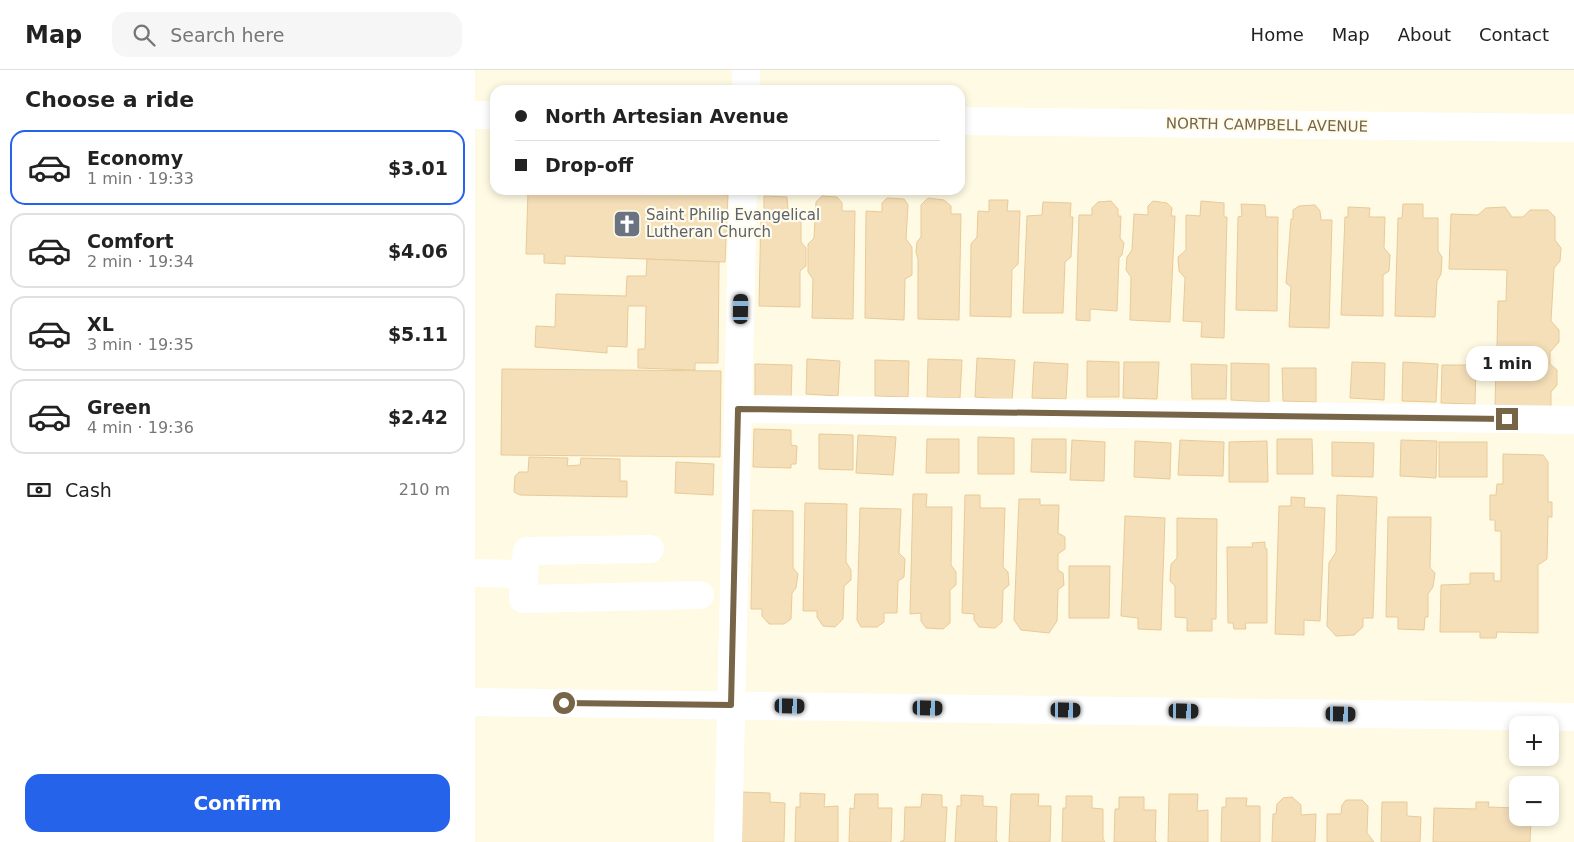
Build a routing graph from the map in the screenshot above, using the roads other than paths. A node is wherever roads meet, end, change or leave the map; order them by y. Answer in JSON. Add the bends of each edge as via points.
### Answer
{"nodes":[{"id":1,"x":746,"y":70,"type":"edge"},
{"id":2,"x":746,"y":85,"type":"edge"},
{"id":3,"x":475,"y":115,"type":"edge"},
{"id":4,"x":490,"y":115,"type":"edge"},
{"id":5,"x":965,"y":121,"type":"edge"},
{"id":6,"x":1574,"y":128,"type":"edge"},
{"id":7,"x":743,"y":195,"type":"edge"},
{"id":8,"x":738,"y":409,"type":"junction"},
{"id":9,"x":1574,"y":420,"type":"edge"},
{"id":10,"x":649,"y":548,"type":"dead end"},
{"id":11,"x":475,"y":573,"type":"edge"},
{"id":12,"x":524,"y":574,"type":"junction"},
{"id":13,"x":700,"y":594,"type":"dead end"},
{"id":14,"x":475,"y":702,"type":"edge"},
{"id":15,"x":731,"y":705,"type":"junction"},
{"id":16,"x":1574,"y":717,"type":"edge"},
{"id":17,"x":728,"y":842,"type":"edge"}],
"edges":[{"from":1,"to":2,"type":"street"},
{"from":3,"to":4,"type":"street"},
{"from":5,"to":6,"type":"street","name":"NORTH CAMPBELL AVENUE"},
{"from":7,"to":8,"type":"street"},
{"from":8,"to":9,"type":"street"},
{"from":8,"to":15,"type":"street"},
{"from":10,"to":12,"type":"street","via":[[527,550]]},
{"from":11,"to":12,"type":"street"},
{"from":12,"to":13,"type":"street","via":[[523,599]]},
{"from":14,"to":15,"type":"street"},
{"from":15,"to":16,"type":"street"},
{"from":15,"to":17,"type":"street"}]}
